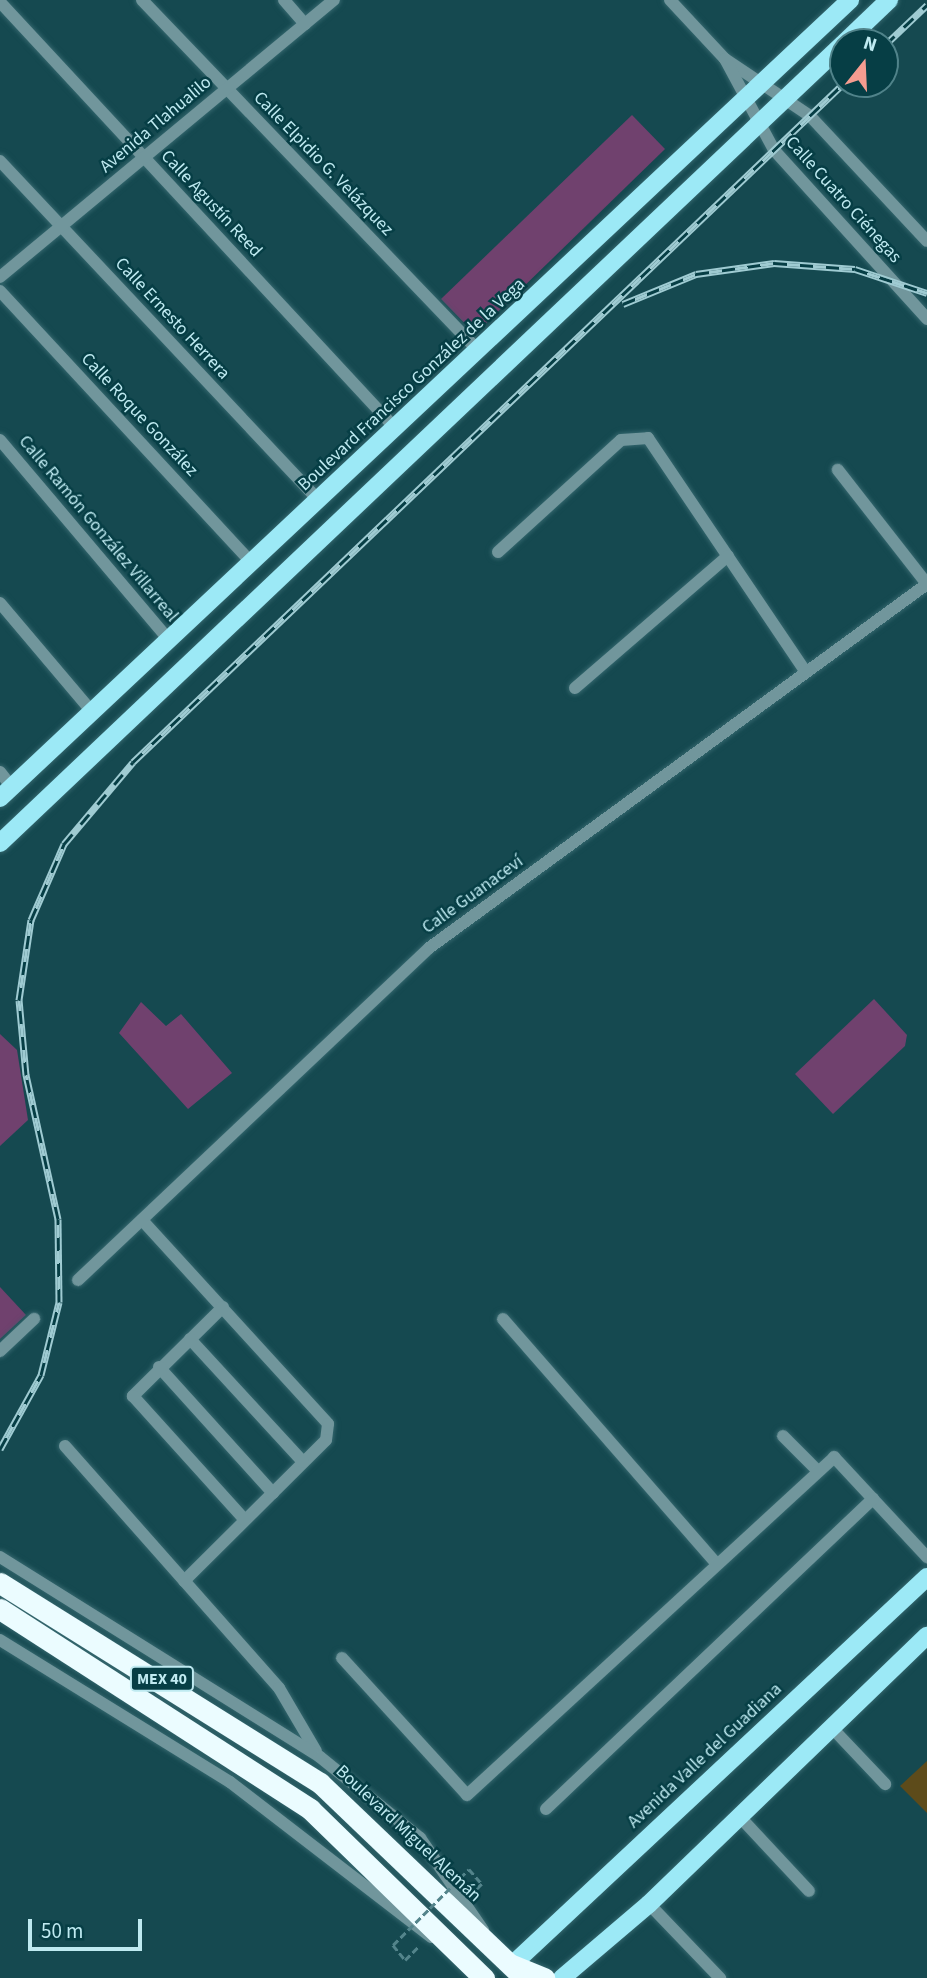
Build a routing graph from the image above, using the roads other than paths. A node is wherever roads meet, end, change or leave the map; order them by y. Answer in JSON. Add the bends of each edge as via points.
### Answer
{"nodes":[{"id":1,"x":142,"y":0,"type":"edge"},
{"id":2,"x":284,"y":0,"type":"edge"},
{"id":3,"x":334,"y":0,"type":"edge"},
{"id":4,"x":670,"y":0,"type":"edge"},
{"id":5,"x":850,"y":0,"type":"edge"},
{"id":6,"x":889,"y":0,"type":"edge"},
{"id":7,"x":0,"y":2,"type":"edge"},
{"id":8,"x":305,"y":23,"type":"junction"},
{"id":9,"x":860,"y":28,"type":"edge"},
{"id":10,"x":829,"y":57,"type":"edge"},
{"id":11,"x":725,"y":58,"type":"junction"},
{"id":12,"x":763,"y":83,"type":"junction"},
{"id":13,"x":227,"y":89,"type":"junction"},
{"id":14,"x":786,"y":99,"type":"junction"},
{"id":15,"x":745,"y":100,"type":"junction"},
{"id":16,"x":759,"y":125,"type":"junction"},
{"id":17,"x":144,"y":157,"type":"junction"},
{"id":18,"x":0,"y":161,"type":"edge"},
{"id":19,"x":61,"y":226,"type":"junction"},
{"id":20,"x":927,"y":241,"type":"edge"},
{"id":21,"x":0,"y":277,"type":"edge"},
{"id":22,"x":0,"y":291,"type":"edge"},
{"id":23,"x":927,"y":320,"type":"edge"},
{"id":24,"x":479,"y":352,"type":"junction"},
{"id":25,"x":396,"y":429,"type":"junction"},
{"id":26,"x":0,"y":440,"type":"edge"},
{"id":27,"x":838,"y":470,"type":"dead end"},
{"id":28,"x":319,"y":501,"type":"junction"},
{"id":29,"x":498,"y":552,"type":"dead end"},
{"id":30,"x":729,"y":556,"type":"junction"},
{"id":31,"x":252,"y":563,"type":"junction"},
{"id":32,"x":927,"y":584,"type":"edge"},
{"id":33,"x":0,"y":603,"type":"edge"},
{"id":34,"x":169,"y":640,"type":"junction"},
{"id":35,"x":806,"y":672,"type":"junction"},
{"id":36,"x":575,"y":688,"type":"dead end"},
{"id":37,"x":92,"y":712,"type":"junction"},
{"id":38,"x":4,"y":785,"type":"edge"},
{"id":39,"x":0,"y":843,"type":"edge"},
{"id":40,"x":142,"y":1220,"type":"junction"},
{"id":41,"x":78,"y":1280,"type":"dead end"},
{"id":42,"x":223,"y":1307,"type":"junction"},
{"id":43,"x":34,"y":1319,"type":"dead end"},
{"id":44,"x":503,"y":1319,"type":"dead end"},
{"id":45,"x":190,"y":1339,"type":"junction"},
{"id":46,"x":0,"y":1351,"type":"edge"},
{"id":47,"x":159,"y":1367,"type":"junction"},
{"id":48,"x":783,"y":1436,"type":"dead end"},
{"id":49,"x":65,"y":1446,"type":"dead end"},
{"id":50,"x":303,"y":1462,"type":"junction"},
{"id":51,"x":818,"y":1471,"type":"junction"},
{"id":52,"x":273,"y":1493,"type":"junction"},
{"id":53,"x":873,"y":1499,"type":"junction"},
{"id":54,"x":245,"y":1520,"type":"junction"},
{"id":55,"x":0,"y":1557,"type":"edge"},
{"id":56,"x":927,"y":1557,"type":"edge"},
{"id":57,"x":717,"y":1564,"type":"junction"},
{"id":58,"x":927,"y":1577,"type":"edge"},
{"id":59,"x":184,"y":1581,"type":"junction"},
{"id":60,"x":0,"y":1583,"type":"edge"},
{"id":61,"x":0,"y":1609,"type":"edge"},
{"id":62,"x":0,"y":1640,"type":"edge"},
{"id":63,"x":926,"y":1641,"type":"edge"},
{"id":64,"x":342,"y":1658,"type":"dead end"},
{"id":65,"x":834,"y":1729,"type":"junction"},
{"id":66,"x":320,"y":1758,"type":"junction"},
{"id":67,"x":885,"y":1784,"type":"dead end"},
{"id":68,"x":546,"y":1809,"type":"dead end"},
{"id":69,"x":740,"y":1817,"type":"junction"},
{"id":70,"x":809,"y":1891,"type":"dead end"},
{"id":71,"x":649,"y":1904,"type":"junction"},
{"id":72,"x":490,"y":1943,"type":"junction"},
{"id":73,"x":461,"y":1951,"type":"junction"},
{"id":74,"x":518,"y":1972,"type":"edge"},
{"id":75,"x":484,"y":1978,"type":"edge"},
{"id":76,"x":545,"y":1978,"type":"edge"},
{"id":77,"x":562,"y":1978,"type":"edge"},
{"id":78,"x":720,"y":1978,"type":"edge"}],
"edges":[{"from":1,"to":13,"type":"street","name":"Calle Elpidio G. Velázquez"},
{"from":2,"to":8,"type":"street"},
{"from":3,"to":8,"type":"street","name":"Avenida Tlahualilo"},
{"from":4,"to":11,"type":"street","name":"Calle Cuatro Ciénegas"},
{"from":5,"to":12,"type":"main road","name":"Boulevard Francisco González de la Vega"},
{"from":6,"to":9,"type":"main road"},
{"from":7,"to":17,"type":"street","name":"Calle Agustín Reed"},
{"from":8,"to":13,"type":"street","name":"Avenida Tlahualilo"},
{"from":10,"to":14,"type":"main road"},
{"from":11,"to":12,"type":"street","name":"Calle Cuatro Ciénegas"},
{"from":11,"to":15,"type":"street","name":"Calle Cuatro Ciénegas"},
{"from":12,"to":14,"type":"street","name":"Calle Cuatro Ciénegas"},
{"from":12,"to":15,"type":"main road","name":"Boulevard Francisco González de la Vega"},
{"from":13,"to":17,"type":"street","name":"Avenida Tlahualilo"},
{"from":13,"to":24,"type":"street","name":"Calle Elpidio G. Velázquez"},
{"from":14,"to":16,"type":"main road"},
{"from":14,"to":20,"type":"street","name":"Calle Cuatro Ciénegas"},
{"from":15,"to":16,"type":"street","name":"Calle Cuatro Ciénegas"},
{"from":15,"to":24,"type":"main road","name":"Boulevard Francisco González de la Vega"},
{"from":16,"to":23,"type":"street","name":"Calle Cuatro Ciénegas","via":[[774,150]]},
{"from":16,"to":39,"type":"main road"},
{"from":17,"to":19,"type":"street","name":"Avenida Tlahualilo"},
{"from":17,"to":25,"type":"street","name":"Calle Agustín Reed"},
{"from":18,"to":19,"type":"street","name":"Calle Ernesto Herrera"},
{"from":19,"to":21,"type":"street","name":"Avenida Tlahualilo"},
{"from":19,"to":28,"type":"street","name":"Calle Ernesto Herrera"},
{"from":22,"to":31,"type":"street","name":"Calle Roque González"},
{"from":24,"to":25,"type":"main road","name":"Boulevard Francisco González de la Vega"},
{"from":25,"to":28,"type":"main road","name":"Boulevard Francisco González de la Vega"},
{"from":26,"to":34,"type":"street","name":"Calle Ramón González Villarreal"},
{"from":27,"to":32,"type":"street"},
{"from":28,"to":31,"type":"main road","name":"Boulevard Francisco González de la Vega"},
{"from":29,"to":30,"type":"street","via":[[621,440],[639,436]]},
{"from":30,"to":35,"type":"street"},
{"from":30,"to":36,"type":"street"},
{"from":31,"to":34,"type":"main road","name":"Boulevard Francisco González de la Vega"},
{"from":32,"to":35,"type":"street","name":"Calle Guanaceví"},
{"from":33,"to":37,"type":"street"},
{"from":34,"to":37,"type":"main road","name":"Boulevard Francisco González de la Vega"},
{"from":35,"to":40,"type":"street","name":"Calle Guanaceví","via":[[429,948]]},
{"from":37,"to":38,"type":"main road","name":"Boulevard Francisco González de la Vega"},
{"from":40,"to":41,"type":"street","name":"Calle Guanaceví"},
{"from":40,"to":42,"type":"street"},
{"from":42,"to":45,"type":"street"},
{"from":42,"to":50,"type":"street","via":[[326,1419],[326,1440]]},
{"from":43,"to":46,"type":"street"},
{"from":44,"to":57,"type":"street"},
{"from":45,"to":47,"type":"street"},
{"from":45,"to":50,"type":"street"},
{"from":47,"to":52,"type":"street"},
{"from":47,"to":54,"type":"street","via":[[134,1391],[135,1401]]},
{"from":48,"to":51,"type":"street"},
{"from":49,"to":59,"type":"street"},
{"from":50,"to":52,"type":"street"},
{"from":51,"to":53,"type":"street","via":[[834,1457]]},
{"from":51,"to":57,"type":"street"},
{"from":52,"to":54,"type":"street"},
{"from":53,"to":56,"type":"street"},
{"from":53,"to":68,"type":"street"},
{"from":54,"to":59,"type":"street"},
{"from":55,"to":66,"type":"street"},
{"from":57,"to":64,"type":"street","via":[[467,1795]]},
{"from":58,"to":74,"type":"main road","name":"Avenida Valle del Guadiana"},
{"from":59,"to":66,"type":"street","via":[[279,1688]]},
{"from":60,"to":72,"type":"highway","name":"Boulevard Miguel Alemán","number":"MEX 40","via":[[320,1783]]},
{"from":61,"to":73,"type":"highway","number":"MEX 40","via":[[310,1809]]},
{"from":62,"to":73,"type":"street","via":[[230,1782],[429,1936]]},
{"from":63,"to":65,"type":"main road"},
{"from":65,"to":67,"type":"street"},
{"from":65,"to":69,"type":"main road"},
{"from":66,"to":72,"type":"street","via":[[419,1838],[451,1877]]},
{"from":69,"to":70,"type":"street"},
{"from":69,"to":71,"type":"main road"},
{"from":71,"to":77,"type":"main road"},
{"from":71,"to":78,"type":"street"},
{"from":72,"to":74,"type":"highway","name":"Boulevard Miguel Alemán","number":"MEX 40"},
{"from":73,"to":75,"type":"highway","number":"MEX 40"},
{"from":74,"to":76,"type":"highway"}]}
